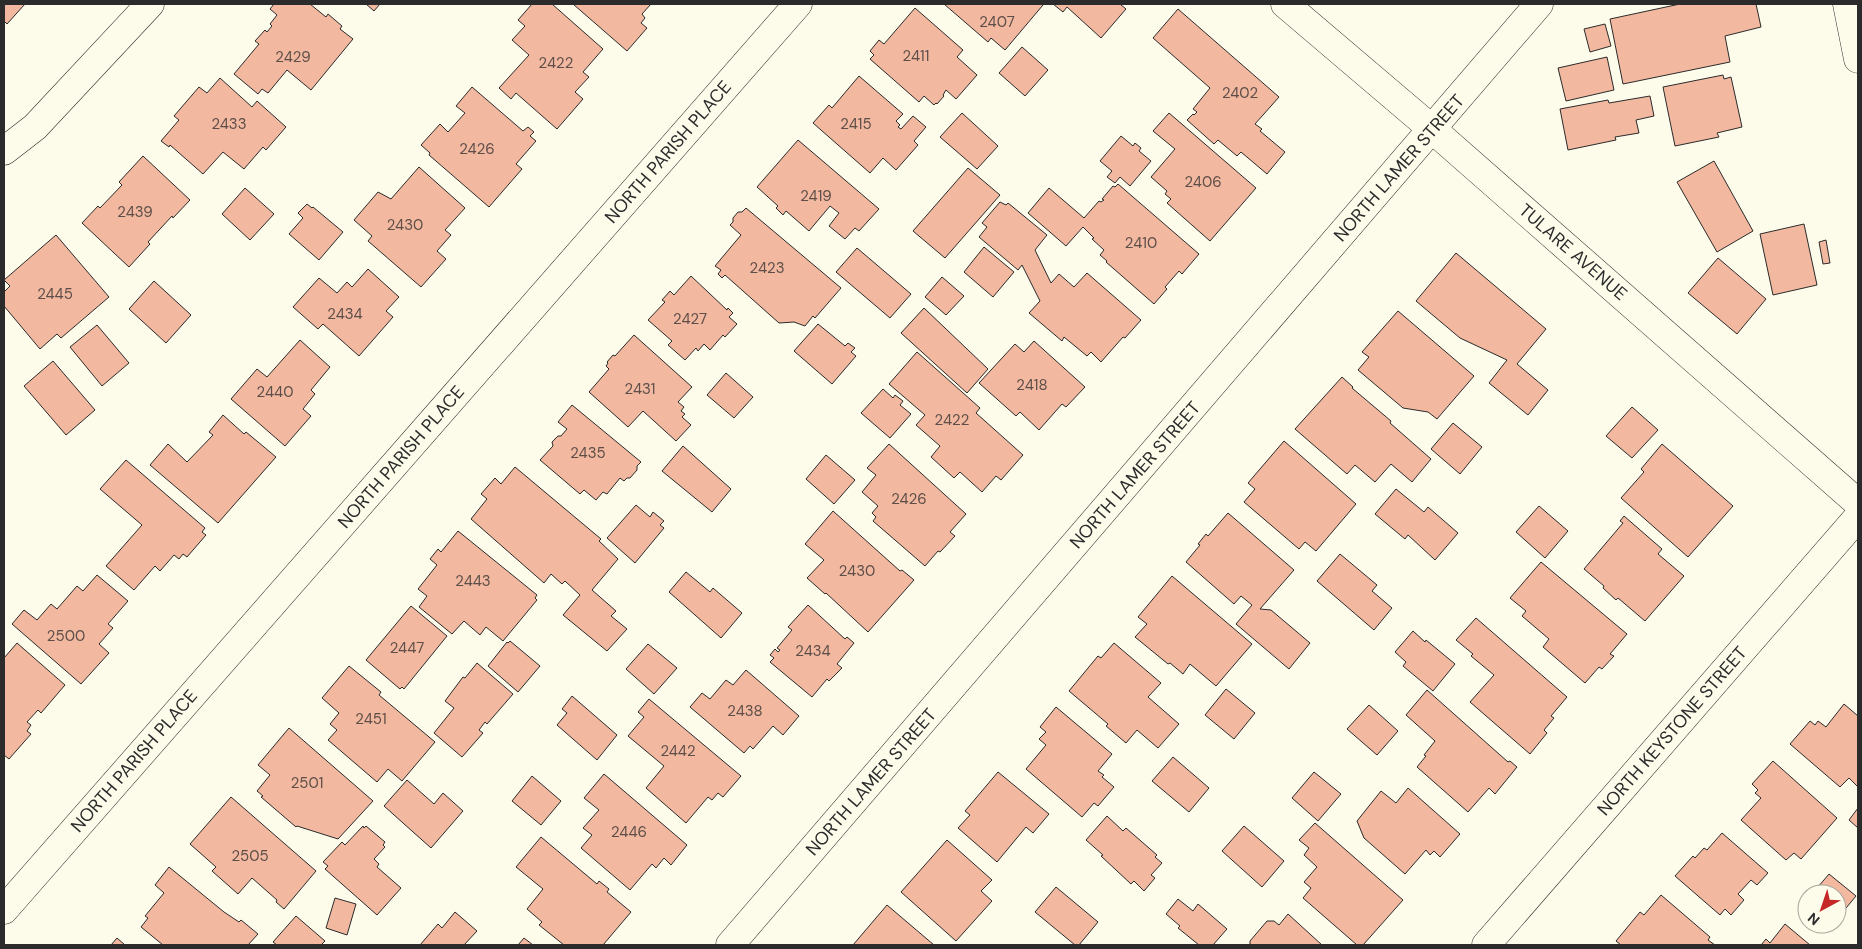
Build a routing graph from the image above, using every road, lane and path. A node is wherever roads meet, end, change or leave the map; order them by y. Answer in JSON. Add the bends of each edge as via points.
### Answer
{"nodes":[{"id":1,"x":150,"y":4,"type":"edge"},
{"id":2,"x":798,"y":4,"type":"edge"},
{"id":3,"x":1285,"y":4,"type":"edge"},
{"id":4,"x":1539,"y":4,"type":"edge"},
{"id":5,"x":1846,"y":4,"type":"edge"},
{"id":6,"x":1858,"y":59,"type":"edge"},
{"id":7,"x":1432,"y":129,"type":"junction"},
{"id":8,"x":4,"y":151,"type":"edge"},
{"id":9,"x":1858,"y":503,"type":"edge"},
{"id":10,"x":1858,"y":517,"type":"edge"},
{"id":11,"x":4,"y":910,"type":"edge"},
{"id":12,"x":730,"y":945,"type":"edge"},
{"id":13,"x":1486,"y":945,"type":"edge"}],
"edges":[{"from":1,"to":8,"type":"street","via":[[35,127]]},
{"from":2,"to":11,"type":"street","name":"NORTH PARISH PLACE"},
{"from":3,"to":7,"type":"street","name":"TULARE AVENUE"},
{"from":4,"to":7,"type":"street","name":"NORTH LAMER STREET"},
{"from":5,"to":6,"type":"street"},
{"from":7,"to":9,"type":"street","name":"TULARE AVENUE"},
{"from":7,"to":12,"type":"street","name":"NORTH LAMER STREET"},
{"from":10,"to":13,"type":"street","name":"NORTH KEYSTONE STREET"}]}
